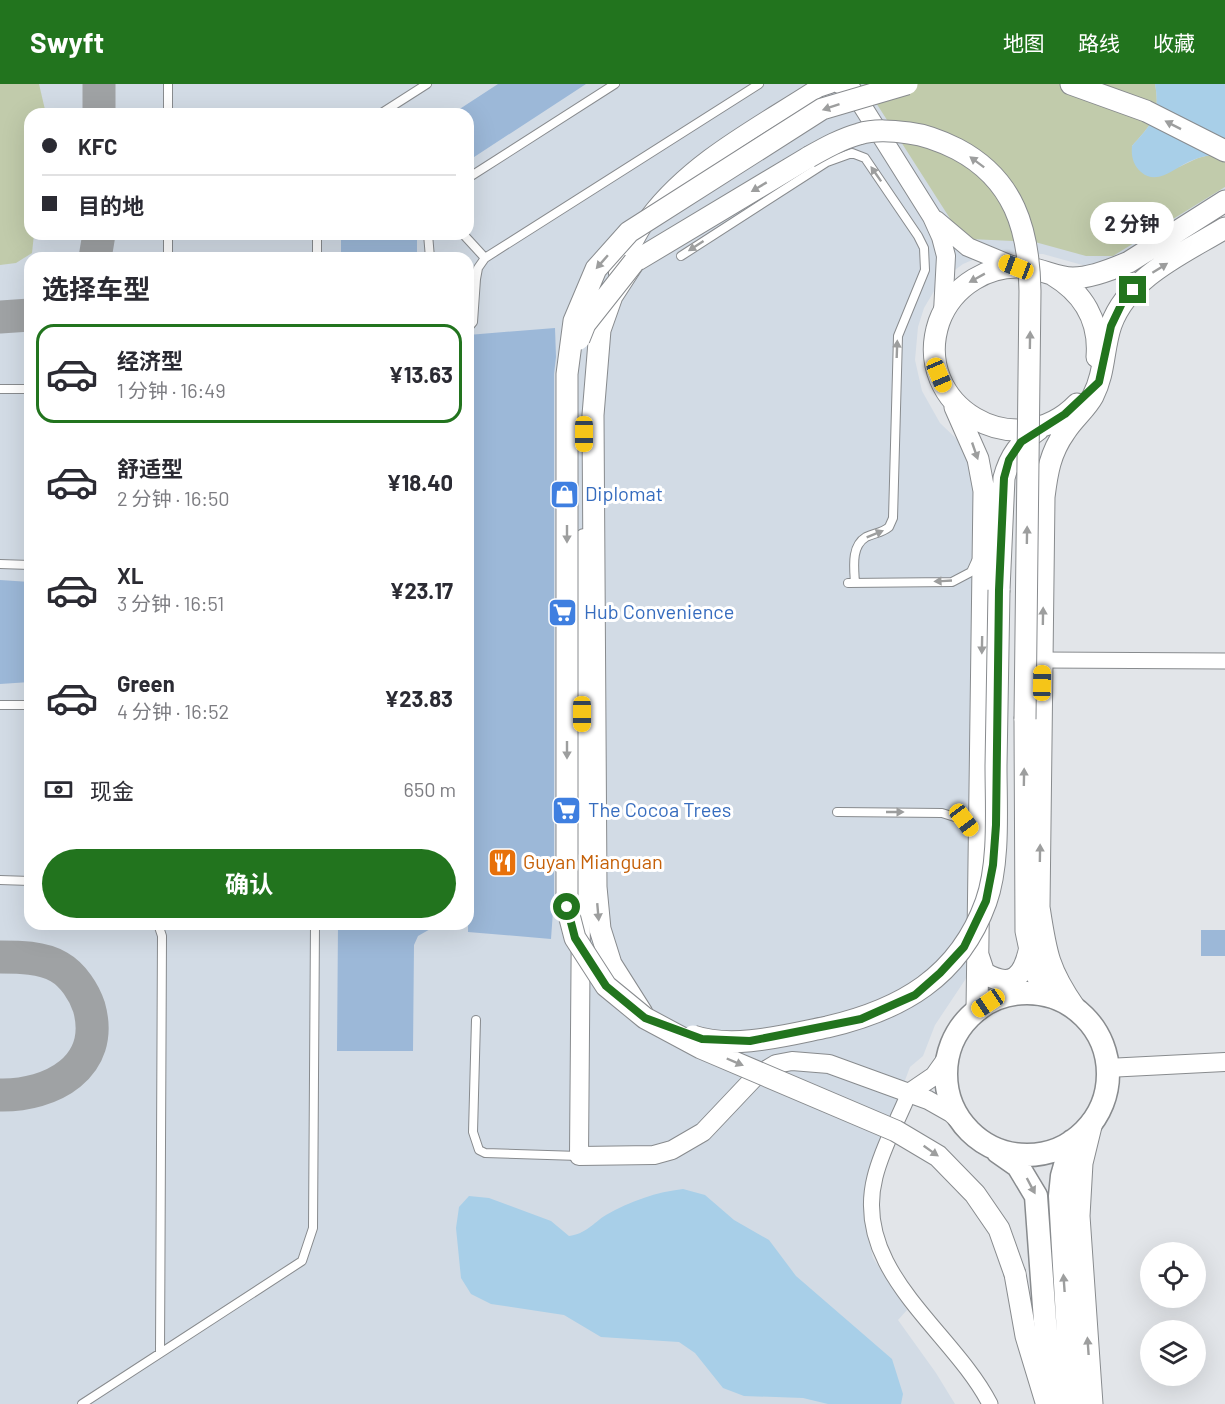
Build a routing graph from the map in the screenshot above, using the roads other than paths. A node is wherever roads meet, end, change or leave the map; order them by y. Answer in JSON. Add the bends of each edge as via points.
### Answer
{"nodes":[{"id":1,"x":168,"y":84,"type":"edge"},
{"id":2,"x":427,"y":84,"type":"edge"},
{"id":3,"x":615,"y":84,"type":"edge"},
{"id":4,"x":759,"y":84,"type":"edge"},
{"id":5,"x":830,"y":84,"type":"edge"},
{"id":6,"x":907,"y":84,"type":"edge"},
{"id":7,"x":1071,"y":84,"type":"edge"},
{"id":8,"x":846,"y":86,"type":"edge"},
{"id":9,"x":168,"y":108,"type":"edge"},
{"id":10,"x":389,"y":108,"type":"edge"},
{"id":11,"x":1225,"y":151,"type":"edge"},
{"id":12,"x":474,"y":174,"type":"edge"},
{"id":13,"x":1225,"y":201,"type":"edge"},
{"id":14,"x":932,"y":217,"type":"junction"},
{"id":15,"x":1225,"y":228,"type":"edge"},
{"id":16,"x":468,"y":240,"type":"edge"},
{"id":17,"x":681,"y":256,"type":"dead end"},
{"id":18,"x":485,"y":258,"type":"junction"},
{"id":19,"x":634,"y":262,"type":"junction"},
{"id":20,"x":1016,"y":267,"type":"junction"},
{"id":21,"x":1053,"y":276,"type":"junction"},
{"id":22,"x":474,"y":311,"type":"edge"},
{"id":23,"x":943,"y":312,"type":"junction"},
{"id":24,"x":1098,"y":348,"type":"junction"},
{"id":25,"x":567,"y":374,"type":"junction"},
{"id":26,"x":1099,"y":382,"type":"junction"},
{"id":27,"x":0,"y":389,"type":"edge"},
{"id":28,"x":24,"y":389,"type":"edge"},
{"id":29,"x":951,"y":398,"type":"junction"},
{"id":30,"x":1075,"y":406,"type":"junction"},
{"id":31,"x":1055,"y":421,"type":"junction"},
{"id":32,"x":983,"y":546,"type":"junction"},
{"id":33,"x":0,"y":564,"type":"edge"},
{"id":34,"x":24,"y":565,"type":"edge"},
{"id":35,"x":1042,"y":660,"type":"junction"},
{"id":36,"x":1225,"y":661,"type":"edge"},
{"id":37,"x":0,"y":705,"type":"edge"},
{"id":38,"x":24,"y":705,"type":"edge"},
{"id":39,"x":837,"y":812,"type":"dead end"},
{"id":40,"x":979,"y":840,"type":"junction"},
{"id":41,"x":0,"y":880,"type":"edge"},
{"id":42,"x":24,"y":881,"type":"edge"},
{"id":43,"x":1039,"y":907,"type":"junction"},
{"id":44,"x":160,"y":930,"type":"edge"},
{"id":45,"x":315,"y":930,"type":"edge"},
{"id":46,"x":1029,"y":952,"type":"junction"},
{"id":47,"x":978,"y":955,"type":"junction"},
{"id":48,"x":1052,"y":997,"type":"junction"},
{"id":49,"x":1075,"y":1008,"type":"junction"},
{"id":50,"x":977,"y":1011,"type":"junction"},
{"id":51,"x":645,"y":1018,"type":"junction"},
{"id":52,"x":476,"y":1020,"type":"dead end"},
{"id":53,"x":949,"y":1055,"type":"junction"},
{"id":54,"x":1225,"y":1062,"type":"edge"},
{"id":55,"x":1107,"y":1068,"type":"junction"},
{"id":56,"x":909,"y":1093,"type":"junction"},
{"id":57,"x":1092,"y":1122,"type":"junction"},
{"id":58,"x":969,"y":1129,"type":"junction"},
{"id":59,"x":1072,"y":1141,"type":"junction"},
{"id":60,"x":990,"y":1145,"type":"junction"},
{"id":61,"x":579,"y":1156,"type":"junction"},
{"id":62,"x":1026,"y":1336,"type":"junction"},
{"id":63,"x":160,"y":1353,"type":"junction"},
{"id":64,"x":82,"y":1404,"type":"edge"},
{"id":65,"x":990,"y":1404,"type":"edge"},
{"id":66,"x":1030,"y":1404,"type":"edge"},
{"id":67,"x":1046,"y":1404,"type":"edge"},
{"id":68,"x":1051,"y":1404,"type":"edge"},
{"id":69,"x":1072,"y":1404,"type":"edge"},
{"id":70,"x":1092,"y":1404,"type":"edge"}],
"edges":[{"from":1,"to":9,"type":"lane"},
{"from":2,"to":10,"type":"lane"},
{"from":3,"to":12,"type":"lane"},
{"from":4,"to":18,"type":"lane"},
{"from":5,"to":61,"type":"street","via":[[711,158],[677,184],[648,218],[607,292],[592,331],[585,387]]},
{"from":6,"to":25,"type":"main road","one_way":true,"bridge":true,"via":[[822,109],[629,232],[596,268],[574,321]]},
{"from":11,"to":7,"type":"main road","one_way":true,"via":[[1146,111]]},
{"from":8,"to":14,"type":"street"},
{"from":13,"to":21,"type":"main road","via":[[1130,262],[1074,278]]},
{"from":14,"to":20,"type":"street","via":[[968,247]]},
{"from":14,"to":23,"type":"street","via":[[946,256]]},
{"from":26,"to":15,"type":"main road","one_way":true,"via":[[1111,326],[1122,303],[1149,275]]},
{"from":16,"to":18,"type":"lane"},
{"from":32,"to":17,"type":"lane","one_way":true,"via":[[971,572],[952,582],[851,583],[858,545],[889,527],[893,518],[897,340],[925,270],[924,248],[918,236],[865,159],[852,153],[827,162]]},
{"from":18,"to":22,"type":"lane","via":[[478,268]]},
{"from":19,"to":25,"type":"main road","bridge":true,"via":[[585,324]]},
{"from":46,"to":19,"type":"main road","one_way":true,"bridge":true,"via":[[1025,719],[1029,267],[1021,221],[1003,186],[970,156],[939,140],[896,132],[860,134],[809,157]]},
{"from":19,"to":51,"type":"main road","one_way":true,"bridge":true,"via":[[612,296],[600,330],[593,415],[596,887],[600,929],[611,964]]},
{"from":20,"to":21,"type":"main road"},
{"from":20,"to":23,"type":"main road","one_way":true,"via":[[990,271],[973,279],[958,291]]},
{"from":21,"to":24,"type":"main road","via":[[1082,300],[1094,322]]},
{"from":23,"to":29,"type":"main road","via":[[935,350],[939,375]]},
{"from":24,"to":26,"type":"main road"},
{"from":24,"to":30,"type":"main road","via":[[1092,379]]},
{"from":25,"to":51,"type":"main road","one_way":true,"bridge":true,"via":[[567,907],[575,938],[606,986]]},
{"from":26,"to":30,"type":"main road"},
{"from":35,"to":26,"type":"main road","one_way":true,"via":[[1048,463]]},
{"from":27,"to":28,"type":"lane"},
{"from":29,"to":31,"type":"main road","via":[[981,423],[1005,430],[1031,429]]},
{"from":29,"to":32,"type":"main road","one_way":true,"via":[[978,459],[984,491]]},
{"from":30,"to":31,"type":"main road"},
{"from":31,"to":51,"type":"main road","bridge":true,"via":[[1021,442],[1009,460],[1004,478],[993,865],[986,901],[964,947],[915,995],[840,1024],[750,1041],[702,1039]]},
{"from":32,"to":40,"type":"main road","one_way":true},
{"from":33,"to":34,"type":"lane"},
{"from":35,"to":36,"type":"street"},
{"from":43,"to":35,"type":"main road","one_way":true},
{"from":37,"to":38,"type":"lane"},
{"from":39,"to":40,"type":"lane","one_way":true,"via":[[942,813],[964,820]]},
{"from":40,"to":47,"type":"main road"},
{"from":41,"to":42,"type":"lane"},
{"from":43,"to":46,"type":"main road"},
{"from":43,"to":49,"type":"main road","via":[[1046,953],[1055,980]]},
{"from":44,"to":63,"type":"lane"},
{"from":45,"to":63,"type":"lane","via":[[312,1228],[302,1261]]},
{"from":46,"to":47,"type":"main road","via":[[1022,974],[1011,981],[984,974]]},
{"from":46,"to":48,"type":"main road","via":[[1041,984]]},
{"from":47,"to":50,"type":"main road"},
{"from":48,"to":49,"type":"main road"},
{"from":48,"to":50,"type":"main road","via":[[1013,994]]},
{"from":49,"to":55,"type":"main road","via":[[1099,1037]]},
{"from":50,"to":53,"type":"main road","via":[[959,1030]]},
{"from":51,"to":62,"type":"main road","one_way":true,"bridge":true,"via":[[701,1048],[896,1131],[938,1156],[975,1194],[999,1229],[1015,1274]]},
{"from":52,"to":61,"type":"lane","via":[[473,1132],[478,1149],[485,1153]]},
{"from":53,"to":56,"type":"street","via":[[934,1076]]},
{"from":53,"to":58,"type":"main road","via":[[950,1095]]},
{"from":54,"to":55,"type":"street"},
{"from":55,"to":57,"type":"main road","via":[[1104,1099]]},
{"from":56,"to":58,"type":"street","via":[[943,1107]]},
{"from":56,"to":61,"type":"street","via":[[829,1064],[776,1064],[756,1076],[703,1132],[672,1150],[654,1155]]},
{"from":56,"to":65,"type":"street","via":[[874,1177],[872,1222],[877,1242],[901,1287],[961,1360]]},
{"from":57,"to":59,"type":"main road"},
{"from":70,"to":57,"type":"main road","one_way":true,"via":[[1079,1216],[1082,1163]]},
{"from":58,"to":60,"type":"main road"},
{"from":59,"to":60,"type":"main road","via":[[1048,1152],[1028,1155]]},
{"from":69,"to":59,"type":"main road","one_way":true,"via":[[1060,1196]]},
{"from":60,"to":68,"type":"main road","one_way":true,"via":[[1018,1166],[1036,1196]]},
{"from":62,"to":66,"type":"main road"},
{"from":62,"to":67,"type":"main road"},
{"from":63,"to":64,"type":"lane"}]}
